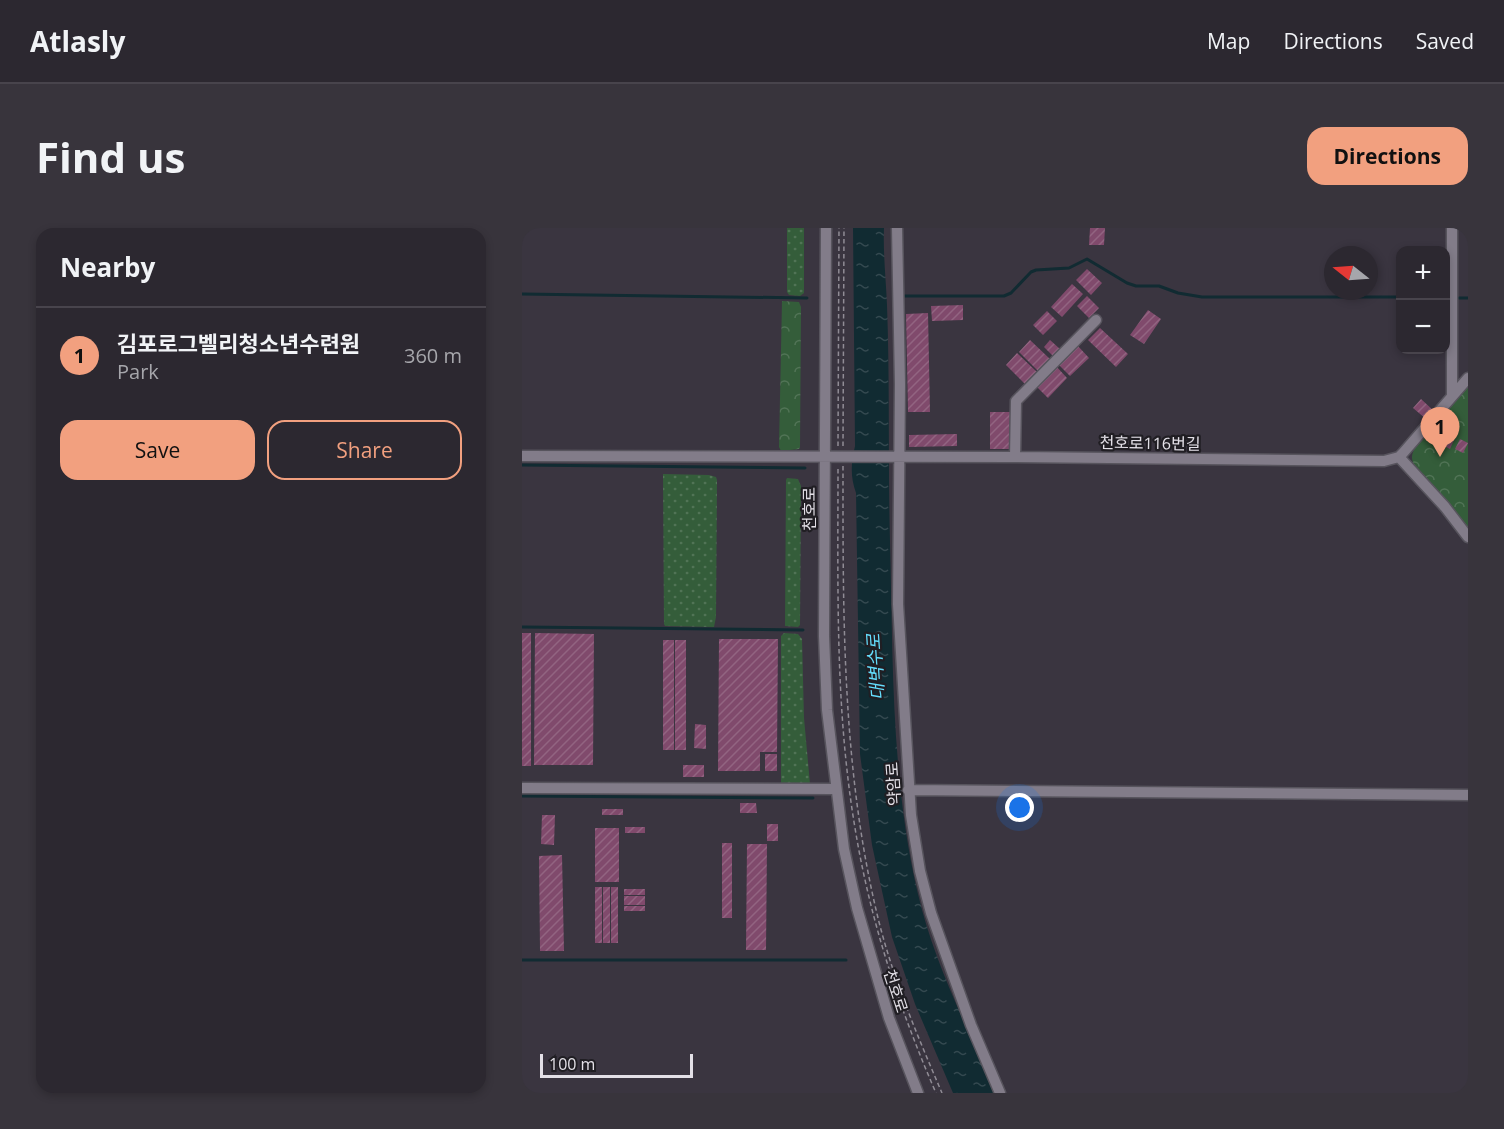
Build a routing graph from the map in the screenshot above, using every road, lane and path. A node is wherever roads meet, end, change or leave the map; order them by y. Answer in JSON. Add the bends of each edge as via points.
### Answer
{"nodes":[{"id":1,"x":826,"y":228,"type":"edge"},
{"id":2,"x":839,"y":228,"type":"edge"},
{"id":3,"x":844,"y":228,"type":"edge"},
{"id":4,"x":897,"y":228,"type":"edge"},
{"id":5,"x":1452,"y":228,"type":"edge"},
{"id":6,"x":1096,"y":320,"type":"dead end"},
{"id":7,"x":1468,"y":378,"type":"edge"},
{"id":8,"x":1452,"y":396,"type":"junction"},
{"id":9,"x":522,"y":456,"type":"edge"},
{"id":10,"x":824,"y":457,"type":"junction"},
{"id":11,"x":842,"y":457,"type":"junction"},
{"id":12,"x":898,"y":457,"type":"junction"},
{"id":13,"x":1015,"y":457,"type":"junction"},
{"id":14,"x":1399,"y":457,"type":"junction"},
{"id":15,"x":1468,"y":537,"type":"edge"},
{"id":16,"x":522,"y":788,"type":"edge"},
{"id":17,"x":835,"y":789,"type":"junction"},
{"id":18,"x":908,"y":790,"type":"junction"},
{"id":19,"x":1468,"y":795,"type":"edge"},
{"id":20,"x":918,"y":1093,"type":"edge"},
{"id":21,"x":936,"y":1093,"type":"edge"},
{"id":22,"x":942,"y":1093,"type":"edge"},
{"id":23,"x":1000,"y":1093,"type":"edge"}],
"edges":[{"from":1,"to":10,"type":"street","name":"천호로"},
{"from":2,"to":11,"type":"path"},
{"from":3,"to":11,"type":"path"},
{"from":4,"to":12,"type":"street"},
{"from":5,"to":8,"type":"street"},
{"from":6,"to":13,"type":"street","via":[[1016,401]]},
{"from":7,"to":8,"type":"street"},
{"from":8,"to":14,"type":"street"},
{"from":9,"to":10,"type":"street","name":"천호로116번길"},
{"from":10,"to":11,"type":"street","name":"천호로116번길"},
{"from":10,"to":17,"type":"street","name":"천호로","via":[[824,636]]},
{"from":11,"to":12,"type":"street","name":"천호로116번길"},
{"from":11,"to":21,"type":"path","via":[[839,675],[853,818],[879,938]]},
{"from":11,"to":22,"type":"path","via":[[844,664],[859,822],[886,947]]},
{"from":12,"to":13,"type":"street","name":"천호로116번길"},
{"from":12,"to":18,"type":"street","name":"약암로","via":[[898,604]]},
{"from":13,"to":14,"type":"street","name":"천호로116번길","via":[[1377,461]]},
{"from":14,"to":15,"type":"street"},
{"from":16,"to":17,"type":"street"},
{"from":17,"to":20,"type":"street","name":"천호로","via":[[844,849],[872,967]]},
{"from":18,"to":19,"type":"street"},
{"from":18,"to":23,"type":"street","name":"약암로","via":[[920,871],[931,913]]}]}
